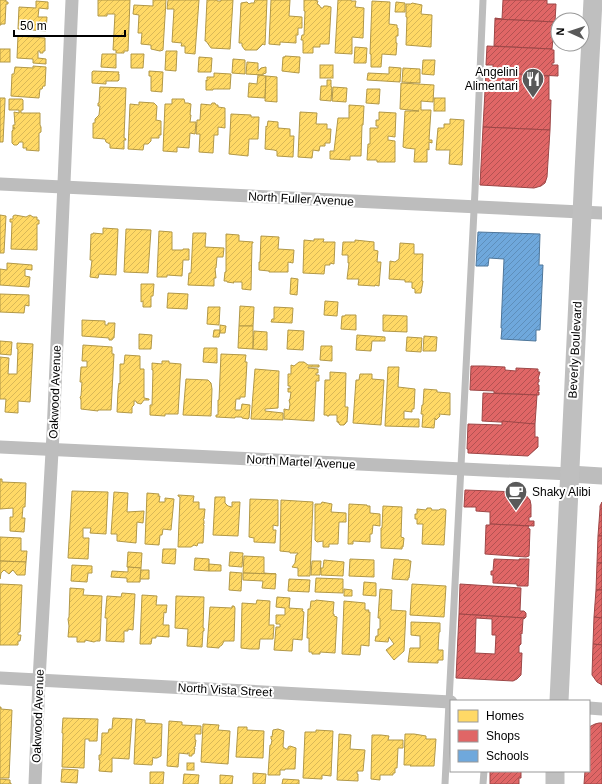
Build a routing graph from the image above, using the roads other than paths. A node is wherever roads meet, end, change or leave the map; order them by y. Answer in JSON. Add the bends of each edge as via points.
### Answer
{"nodes":[{"id":1,"x":72,"y":0,"type":"edge"},
{"id":2,"x":483,"y":0,"type":"edge"},
{"id":3,"x":593,"y":0,"type":"edge"},
{"id":4,"x":0,"y":184,"type":"edge"},
{"id":5,"x":64,"y":187,"type":"junction"},
{"id":6,"x":474,"y":207,"type":"junction"},
{"id":7,"x":582,"y":213,"type":"junction"},
{"id":8,"x":602,"y":214,"type":"edge"},
{"id":9,"x":0,"y":447,"type":"edge"},
{"id":10,"x":52,"y":450,"type":"junction"},
{"id":11,"x":461,"y":469,"type":"junction"},
{"id":12,"x":570,"y":474,"type":"junction"},
{"id":13,"x":602,"y":476,"type":"edge"},
{"id":14,"x":0,"y":678,"type":"edge"},
{"id":15,"x":39,"y":680,"type":"junction"},
{"id":16,"x":450,"y":700,"type":"edge"},
{"id":17,"x":559,"y":700,"type":"edge"},
{"id":18,"x":450,"y":702,"type":"edge"},
{"id":19,"x":590,"y":708,"type":"edge"},
{"id":20,"x":602,"y":709,"type":"edge"},
{"id":21,"x":484,"y":772,"type":"edge"},
{"id":22,"x":556,"y":772,"type":"edge"},
{"id":23,"x":35,"y":784,"type":"edge"},
{"id":24,"x":445,"y":784,"type":"edge"},
{"id":25,"x":483,"y":784,"type":"edge"},
{"id":26,"x":555,"y":784,"type":"edge"}],
"edges":[{"from":1,"to":5,"type":"street","name":"Oakwood Avenue"},
{"from":2,"to":6,"type":"lane"},
{"from":3,"to":7,"type":"main road","name":"Beverly Boulevard"},
{"from":4,"to":5,"type":"street","name":"North Fuller Avenue"},
{"from":5,"to":6,"type":"street","name":"North Fuller Avenue"},
{"from":5,"to":10,"type":"street","name":"Oakwood Avenue"},
{"from":6,"to":7,"type":"street","name":"North Fuller Avenue"},
{"from":6,"to":11,"type":"lane"},
{"from":7,"to":8,"type":"street","name":"North Fuller Avenue"},
{"from":7,"to":12,"type":"main road","name":"Beverly Boulevard"},
{"from":9,"to":10,"type":"street","name":"North Martel Avenue"},
{"from":10,"to":11,"type":"street","name":"North Martel Avenue"},
{"from":10,"to":15,"type":"street","name":"Oakwood Avenue"},
{"from":11,"to":12,"type":"street","name":"North Martel Avenue"},
{"from":11,"to":16,"type":"lane"},
{"from":12,"to":13,"type":"street","name":"North Martel Avenue"},
{"from":12,"to":17,"type":"main road","name":"Beverly Boulevard"},
{"from":14,"to":15,"type":"street","name":"North Vista Street"},
{"from":15,"to":18,"type":"street","name":"North Vista Street"},
{"from":15,"to":23,"type":"street","name":"Oakwood Avenue"},
{"from":18,"to":24,"type":"lane"},
{"from":19,"to":20,"type":"street"},
{"from":21,"to":25,"type":"lane"},
{"from":22,"to":26,"type":"main road"}]}
